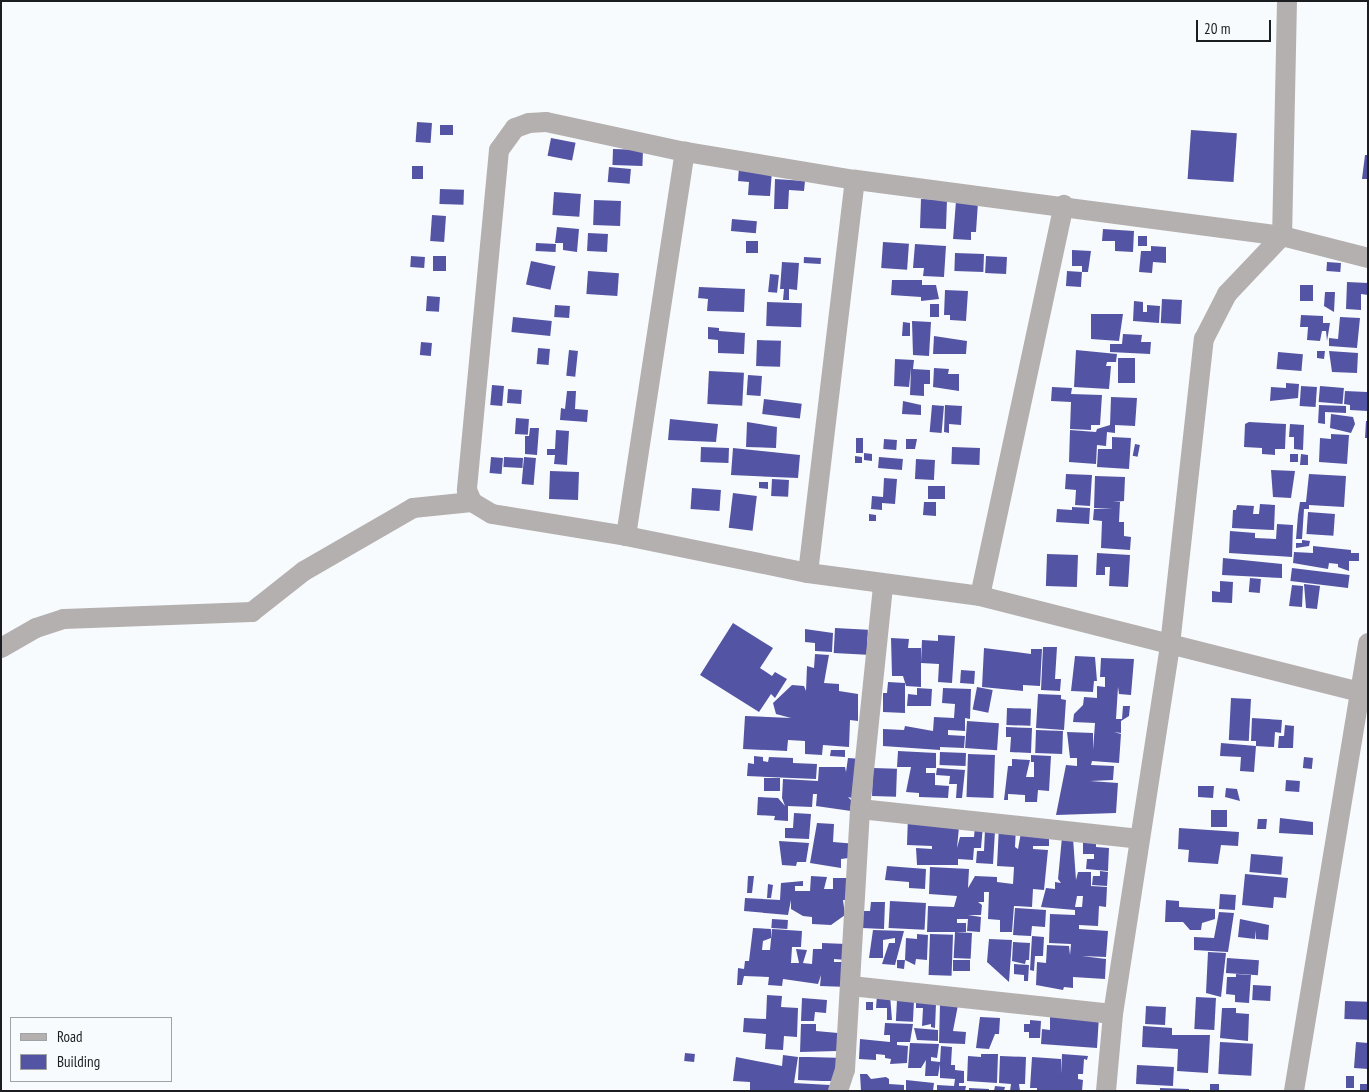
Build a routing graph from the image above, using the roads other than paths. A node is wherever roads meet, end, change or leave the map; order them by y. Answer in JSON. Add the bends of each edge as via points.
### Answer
{"nodes":[{"id":1,"x":1287,"y":1,"type":"edge"},
{"id":2,"x":685,"y":152,"type":"junction"},
{"id":3,"x":856,"y":180,"type":"junction"},
{"id":4,"x":1064,"y":205,"type":"junction"},
{"id":5,"x":1282,"y":236,"type":"junction"},
{"id":6,"x":1368,"y":258,"type":"edge"},
{"id":7,"x":472,"y":502,"type":"junction"},
{"id":8,"x":626,"y":536,"type":"junction"},
{"id":9,"x":808,"y":573,"type":"junction"},
{"id":10,"x":883,"y":585,"type":"junction"},
{"id":11,"x":980,"y":596,"type":"junction"},
{"id":12,"x":1368,"y":643,"type":"edge"},
{"id":13,"x":1170,"y":645,"type":"junction"},
{"id":14,"x":1,"y":648,"type":"edge"},
{"id":15,"x":1363,"y":693,"type":"edge"},
{"id":16,"x":860,"y":809,"type":"junction"},
{"id":17,"x":1139,"y":839,"type":"junction"},
{"id":18,"x":851,"y":986,"type":"junction"},
{"id":19,"x":1113,"y":1014,"type":"junction"},
{"id":20,"x":838,"y":1091,"type":"edge"},
{"id":21,"x":1106,"y":1091,"type":"edge"},
{"id":22,"x":1294,"y":1091,"type":"edge"}],
"edges":[{"from":1,"to":5,"type":"street"},
{"from":2,"to":3,"type":"street"},
{"from":2,"to":7,"type":"street","via":[[546,122],[515,128],[505,138],[499,150],[466,479]]},
{"from":2,"to":8,"type":"street"},
{"from":3,"to":4,"type":"street"},
{"from":3,"to":9,"type":"street"},
{"from":4,"to":5,"type":"street"},
{"from":4,"to":11,"type":"street"},
{"from":5,"to":6,"type":"street"},
{"from":5,"to":13,"type":"street","via":[[1227,294],[1204,339]]},
{"from":7,"to":8,"type":"street","via":[[492,514]]},
{"from":7,"to":14,"type":"street","via":[[413,508],[304,571],[252,612],[64,619],[36,628]]},
{"from":8,"to":9,"type":"street"},
{"from":9,"to":10,"type":"street"},
{"from":10,"to":11,"type":"street"},
{"from":10,"to":16,"type":"street"},
{"from":11,"to":13,"type":"street"},
{"from":12,"to":15,"type":"street"},
{"from":13,"to":15,"type":"street"},
{"from":13,"to":17,"type":"street"},
{"from":15,"to":22,"type":"street"},
{"from":16,"to":17,"type":"street"},
{"from":16,"to":18,"type":"street"},
{"from":17,"to":19,"type":"street"},
{"from":18,"to":19,"type":"street"},
{"from":18,"to":20,"type":"street","via":[[845,1070]]},
{"from":19,"to":21,"type":"street"}]}
